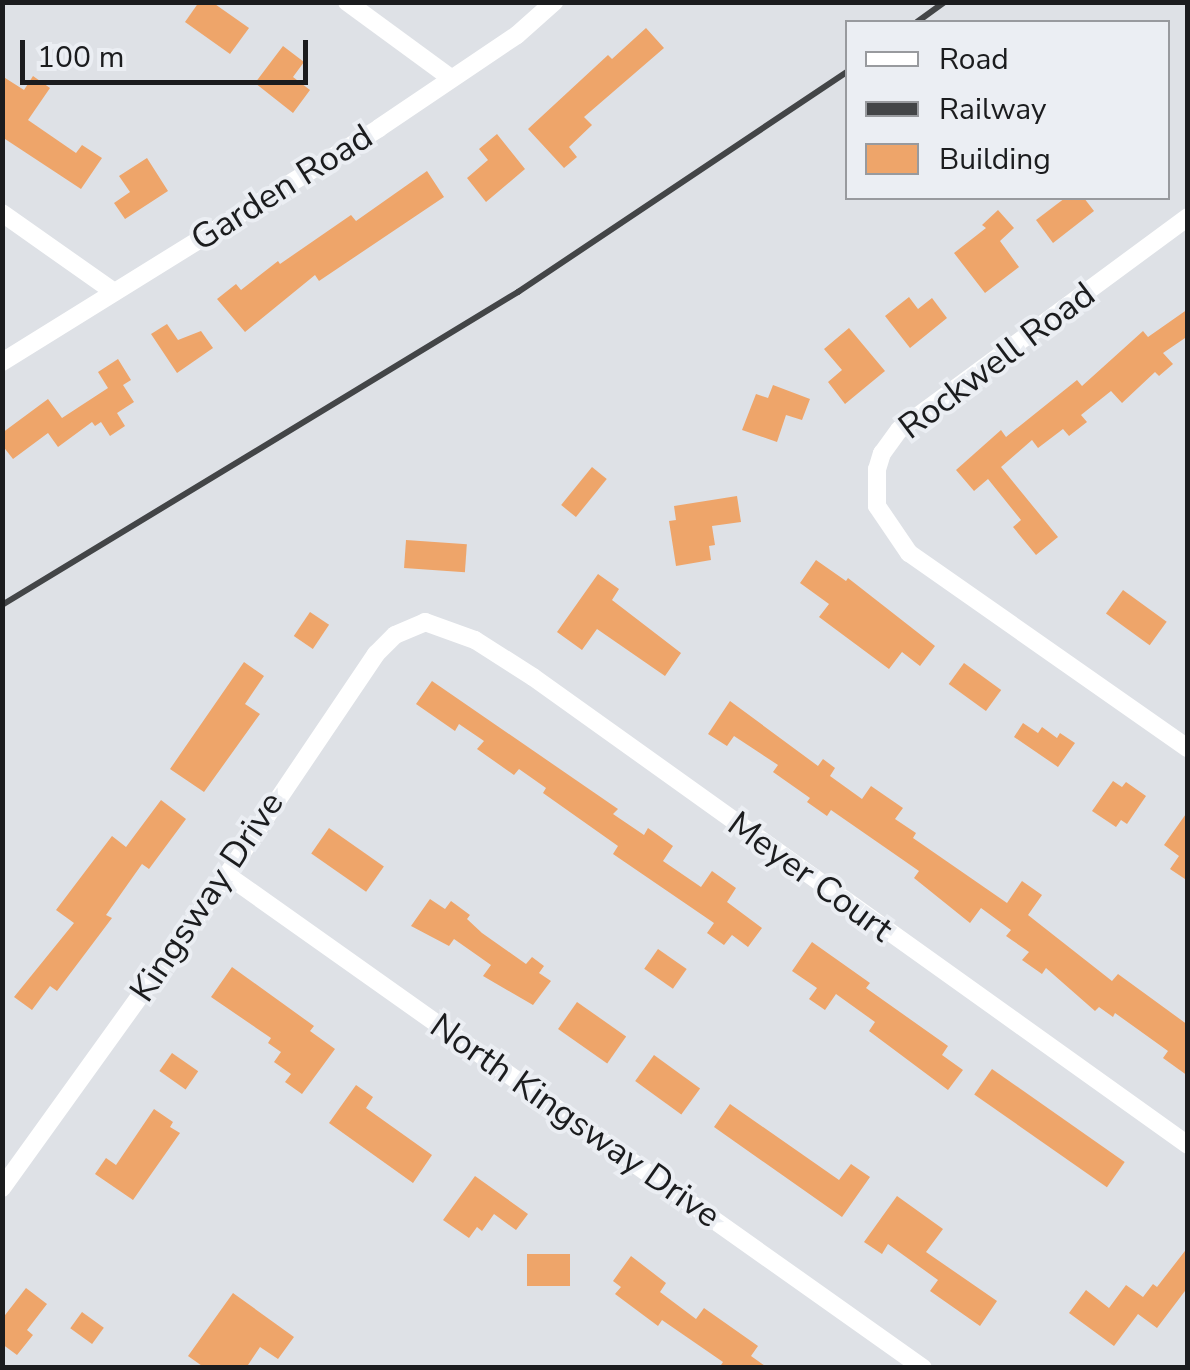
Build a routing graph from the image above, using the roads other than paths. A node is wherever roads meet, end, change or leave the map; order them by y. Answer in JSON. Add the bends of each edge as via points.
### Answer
{"nodes":[{"id":1,"x":347,"y":2,"type":"edge"},
{"id":2,"x":554,"y":2,"type":"edge"},
{"id":3,"x":451,"y":78,"type":"junction"},
{"id":4,"x":2,"y":213,"type":"edge"},
{"id":5,"x":1188,"y":218,"type":"edge"},
{"id":6,"x":114,"y":292,"type":"junction"},
{"id":7,"x":2,"y":362,"type":"edge"},
{"id":8,"x":425,"y":622,"type":"joint"},
{"id":9,"x":1187,"y":747,"type":"edge"},
{"id":10,"x":227,"y":874,"type":"junction"},
{"id":11,"x":1188,"y":1146,"type":"edge"},
{"id":12,"x":2,"y":1188,"type":"edge"},
{"id":13,"x":923,"y":1368,"type":"edge"}],
"edges":[{"from":1,"to":3,"type":"street"},
{"from":2,"to":3,"type":"street","name":"Garden Road"},
{"from":3,"to":6,"type":"street","name":"Garden Road"},
{"from":4,"to":6,"type":"street"},
{"from":5,"to":9,"type":"street","name":"Rockwell Road","via":[[899,430],[882,452],[876,506],[909,554]]},
{"from":6,"to":7,"type":"street","name":"Garden Road"},
{"from":8,"to":10,"type":"street","name":"Kingsway Drive","via":[[395,635],[376,654]]},
{"from":8,"to":11,"type":"street","name":"Meyer Court","via":[[475,640],[533,678]]},
{"from":10,"to":12,"type":"street","name":"Kingsway Drive"},
{"from":10,"to":13,"type":"street","name":"North Kingsway Drive"}]}
